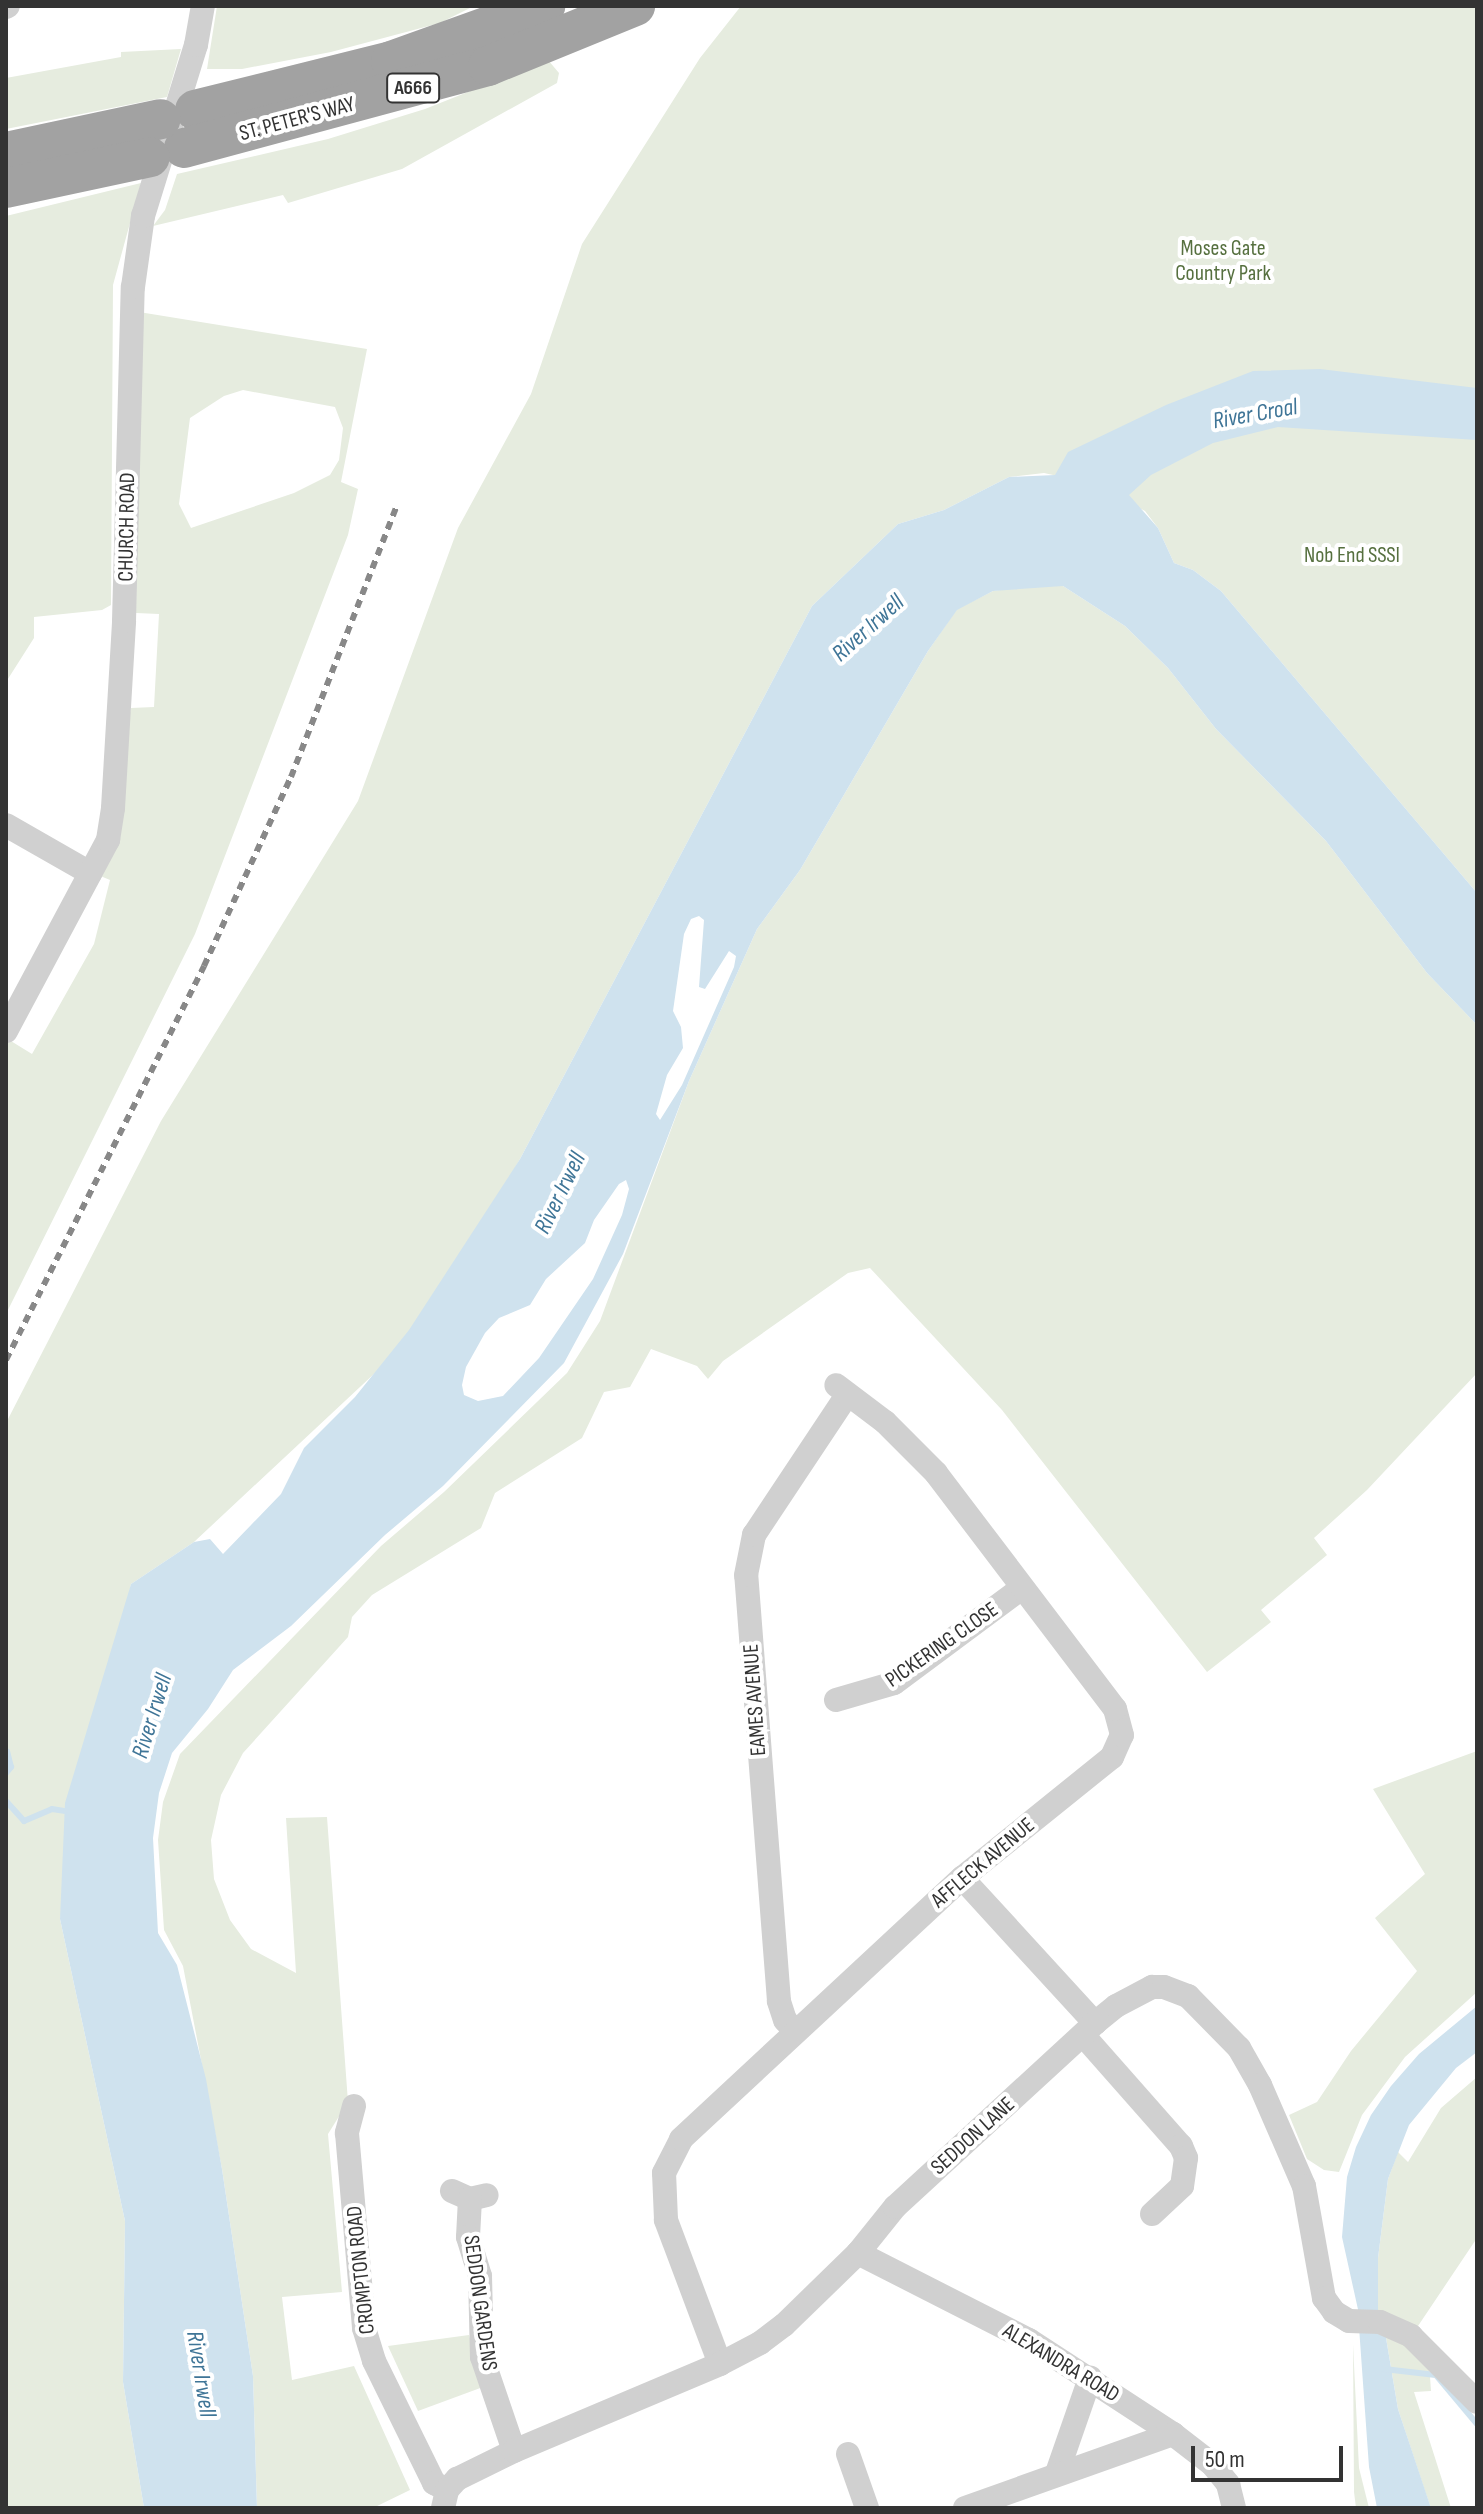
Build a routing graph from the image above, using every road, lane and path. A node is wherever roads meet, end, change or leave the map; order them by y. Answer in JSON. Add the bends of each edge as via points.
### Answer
{"nodes":[{"id":1,"x":203,"y":6,"type":"edge"},
{"id":2,"x":545,"y":6,"type":"edge"},
{"id":3,"x":635,"y":6,"type":"edge"},
{"id":4,"x":172,"y":134,"type":"junction"},
{"id":5,"x":6,"y":152,"type":"edge"},
{"id":6,"x":6,"y":188,"type":"edge"},
{"id":7,"x":6,"y":825,"type":"edge"},
{"id":8,"x":90,"y":873,"type":"junction"},
{"id":9,"x":6,"y":1031,"type":"edge"},
{"id":10,"x":841,"y":1390,"type":"joint"},
{"id":11,"x":1022,"y":1588,"type":"junction"},
{"id":12,"x":849,"y":1690,"type":"dead end"},
{"id":13,"x":962,"y":1878,"type":"junction"},
{"id":14,"x":1089,"y":2029,"type":"junction"},
{"id":15,"x":794,"y":2030,"type":"junction"},
{"id":16,"x":354,"y":2106,"type":"dead end"},
{"id":17,"x":470,"y":2195,"type":"dead end"},
{"id":18,"x":1152,"y":2214,"type":"dead end"},
{"id":19,"x":858,"y":2253,"type":"junction"},
{"id":20,"x":720,"y":2364,"type":"junction"},
{"id":21,"x":1090,"y":2378,"type":"junction"},
{"id":22,"x":1477,"y":2402,"type":"edge"},
{"id":23,"x":1173,"y":2434,"type":"junction"},
{"id":24,"x":514,"y":2451,"type":"junction"},
{"id":25,"x":848,"y":2454,"type":"dead end"},
{"id":26,"x":1057,"y":2473,"type":"junction"},
{"id":27,"x":445,"y":2499,"type":"edge"},
{"id":28,"x":867,"y":2508,"type":"edge"},
{"id":29,"x":965,"y":2508,"type":"edge"},
{"id":30,"x":1234,"y":2508,"type":"edge"}],
"edges":[{"from":1,"to":8,"type":"street","name":"CHURCH ROAD","via":[[143,216],[133,287],[113,808],[108,840]]},
{"from":2,"to":4,"type":"highway","name":"ST. PETER'S WAY","number":"A666"},
{"from":3,"to":4,"type":"highway","name":"ST. PETER'S WAY","number":"A666","via":[[488,66]]},
{"from":4,"to":5,"type":"highway","name":"ST. PETER'S WAY","number":"A666"},
{"from":4,"to":6,"type":"highway","name":"ST. PETER'S WAY","number":"A666"},
{"from":7,"to":8,"type":"street"},
{"from":8,"to":9,"type":"street","name":"CHURCH ROAD"},
{"from":10,"to":11,"type":"street","name":"AFFLECK AVENUE","via":[[921,1456]]},
{"from":10,"to":15,"type":"street","name":"EAMES AVENUE","via":[[754,1535],[746,1575],[779,2001]]},
{"from":11,"to":12,"type":"street","name":"PICKERING CLOSE","via":[[894,1683]]},
{"from":11,"to":13,"type":"street","name":"AFFLECK AVENUE","via":[[1115,1709],[1122,1735],[1112,1757]]},
{"from":13,"to":14,"type":"street"},
{"from":13,"to":15,"type":"street","name":"AFFLECK AVENUE"},
{"from":14,"to":18,"type":"street","via":[[1186,2158],[1182,2186]]},
{"from":14,"to":19,"type":"street","name":"SEDDON LANE","via":[[895,2207]]},
{"from":14,"to":22,"type":"street","name":"SEDDON LANE","via":[[1116,2006],[1152,1987],[1188,1996],[1219,2024],[1239,2048],[1304,2186],[1324,2298],[1349,2321],[1380,2322],[1411,2336]]},
{"from":15,"to":20,"type":"street","name":"AFFLECK AVENUE","via":[[681,2139],[664,2173],[666,2220]]},
{"from":16,"to":27,"type":"street","name":"CROMPTON ROAD","via":[[347,2133],[364,2328],[374,2361]]},
{"from":17,"to":24,"type":"street","name":"SEDDON GARDENS","via":[[468,2237],[480,2276],[482,2357]]},
{"from":19,"to":20,"type":"street","name":"SEDDON LANE","via":[[784,2325]]},
{"from":19,"to":21,"type":"street","name":"ALEXANDRA ROAD","via":[[1029,2340]]},
{"from":20,"to":24,"type":"street","name":"SEDDON LANE"},
{"from":21,"to":23,"type":"street","name":"ALEXANDRA ROAD"},
{"from":21,"to":26,"type":"street"},
{"from":23,"to":26,"type":"street"},
{"from":23,"to":30,"type":"street","name":"ALEXANDRA ROAD","via":[[1212,2464],[1228,2484]]},
{"from":24,"to":27,"type":"street","name":"SEDDON LANE","via":[[457,2479]]},
{"from":25,"to":28,"type":"street"},
{"from":26,"to":29,"type":"street"}]}
